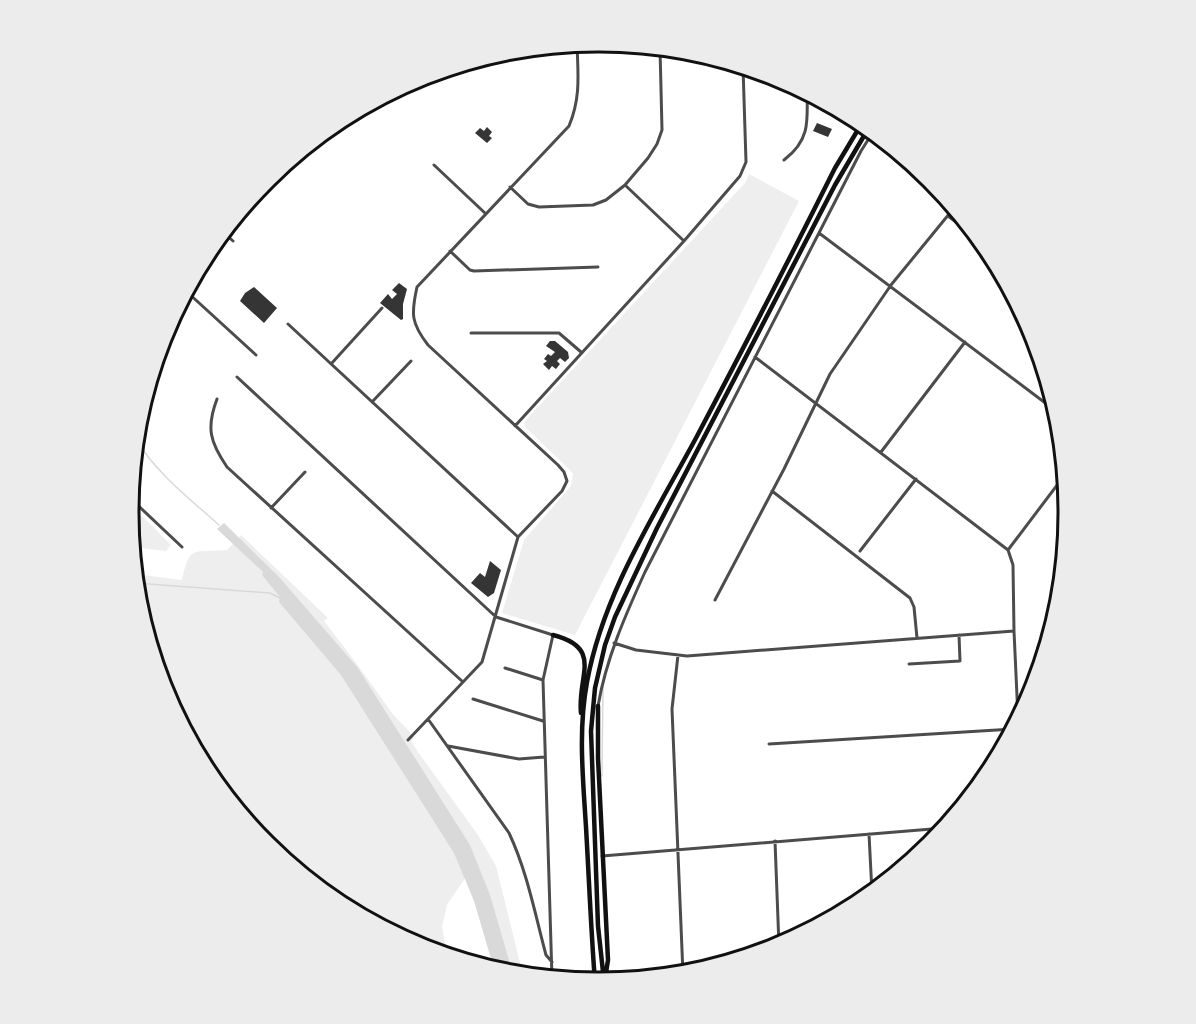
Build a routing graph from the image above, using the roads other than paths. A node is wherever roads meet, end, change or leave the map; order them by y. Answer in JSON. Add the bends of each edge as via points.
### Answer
{"nodes":[{"id":1,"x":577,"y":53,"type":"edge"},
{"id":2,"x":660,"y":56,"type":"edge"},
{"id":3,"x":743,"y":76,"type":"edge"},
{"id":4,"x":807,"y":103,"type":"edge"},
{"id":5,"x":856,"y":132,"type":"edge"},
{"id":6,"x":863,"y":137,"type":"edge"},
{"id":7,"x":869,"y":141,"type":"edge"},
{"id":8,"x":783,"y":160,"type":"dead end"},
{"id":9,"x":435,"y":165,"type":"dead end"},
{"id":10,"x":625,"y":185,"type":"junction"},
{"id":11,"x":510,"y":187,"type":"junction"},
{"id":12,"x":486,"y":214,"type":"junction"},
{"id":13,"x":948,"y":216,"type":"joint"},
{"id":14,"x":951,"y":218,"type":"edge"},
{"id":15,"x":821,"y":234,"type":"junction"},
{"id":16,"x":229,"y":238,"type":"edge"},
{"id":17,"x":233,"y":241,"type":"dead end"},
{"id":18,"x":684,"y":241,"type":"junction"},
{"id":19,"x":450,"y":251,"type":"junction"},
{"id":20,"x":598,"y":267,"type":"dead end"},
{"id":21,"x":891,"y":285,"type":"junction"},
{"id":22,"x":192,"y":297,"type":"edge"},
{"id":23,"x":382,"y":308,"type":"dead end"},
{"id":24,"x":288,"y":324,"type":"dead end"},
{"id":25,"x":471,"y":333,"type":"dead end"},
{"id":26,"x":965,"y":342,"type":"junction"},
{"id":27,"x":581,"y":352,"type":"junction"},
{"id":28,"x":256,"y":356,"type":"dead end"},
{"id":29,"x":755,"y":357,"type":"junction"},
{"id":30,"x":411,"y":361,"type":"dead end"},
{"id":31,"x":331,"y":364,"type":"junction"},
{"id":32,"x":237,"y":377,"type":"dead end"},
{"id":33,"x":217,"y":399,"type":"dead end"},
{"id":34,"x":372,"y":402,"type":"junction"},
{"id":35,"x":1044,"y":402,"type":"edge"},
{"id":36,"x":816,"y":403,"type":"junction"},
{"id":37,"x":515,"y":426,"type":"junction"},
{"id":38,"x":881,"y":452,"type":"junction"},
{"id":39,"x":305,"y":472,"type":"dead end"},
{"id":40,"x":916,"y":480,"type":"junction"},
{"id":41,"x":1057,"y":485,"type":"edge"},
{"id":42,"x":772,"y":491,"type":"junction"},
{"id":43,"x":139,"y":506,"type":"edge"},
{"id":44,"x":271,"y":508,"type":"junction"},
{"id":45,"x":518,"y":537,"type":"junction"},
{"id":46,"x":182,"y":547,"type":"dead end"},
{"id":47,"x":1008,"y":550,"type":"junction"},
{"id":48,"x":860,"y":551,"type":"dead end"},
{"id":49,"x":715,"y":600,"type":"dead end"},
{"id":50,"x":496,"y":617,"type":"junction"},
{"id":51,"x":1014,"y":631,"type":"junction"},
{"id":52,"x":553,"y":635,"type":"junction"},
{"id":53,"x":959,"y":635,"type":"junction"},
{"id":54,"x":917,"y":638,"type":"junction"},
{"id":55,"x":614,"y":643,"type":"junction"},
{"id":56,"x":678,"y":655,"type":"junction"},
{"id":57,"x":909,"y":664,"type":"dead end"},
{"id":58,"x":505,"y":668,"type":"dead end"},
{"id":59,"x":543,"y":680,"type":"junction"},
{"id":60,"x":463,"y":682,"type":"junction"},
{"id":61,"x":472,"y":699,"type":"dead end"},
{"id":62,"x":1017,"y":700,"type":"edge"},
{"id":63,"x":598,"y":706,"type":"junction"},
{"id":64,"x":428,"y":719,"type":"junction"},
{"id":65,"x":582,"y":719,"type":"junction"},
{"id":66,"x":543,"y":721,"type":"junction"},
{"id":67,"x":1002,"y":730,"type":"edge"},
{"id":68,"x":591,"y":731,"type":"junction"},
{"id":69,"x":408,"y":740,"type":"dead end"},
{"id":70,"x":769,"y":744,"type":"dead end"},
{"id":71,"x":447,"y":745,"type":"junction"},
{"id":72,"x":544,"y":757,"type":"junction"},
{"id":73,"x":930,"y":829,"type":"edge"},
{"id":74,"x":869,"y":834,"type":"junction"},
{"id":75,"x":775,"y":841,"type":"junction"},
{"id":76,"x":678,"y":849,"type":"junction"},
{"id":77,"x":602,"y":856,"type":"junction"},
{"id":78,"x":871,"y":881,"type":"edge"},
{"id":79,"x":778,"y":935,"type":"edge"},
{"id":80,"x":552,"y":962,"type":"junction"},
{"id":81,"x":683,"y":964,"type":"edge"},
{"id":82,"x":552,"y":969,"type":"edge"},
{"id":83,"x":594,"y":972,"type":"edge"},
{"id":84,"x":603,"y":972,"type":"edge"},
{"id":85,"x":606,"y":972,"type":"edge"}],
"edges":[{"from":1,"to":11,"type":"street","via":[[578,95],[569,126]]},
{"from":2,"to":10,"type":"street","via":[[662,130],[657,144]]},
{"from":3,"to":18,"type":"street","via":[[746,162],[740,176]]},
{"from":4,"to":8,"type":"street","via":[[808,124],[796,151]]},
{"from":5,"to":65,"type":"main road","via":[[630,562],[597,642]]},
{"from":6,"to":68,"type":"main road","via":[[624,597],[600,663]]},
{"from":7,"to":15,"type":"street"},
{"from":9,"to":12,"type":"street"},
{"from":10,"to":11,"type":"street","via":[[593,205],[539,207],[528,204]]},
{"from":10,"to":18,"type":"street"},
{"from":11,"to":12,"type":"street"},
{"from":12,"to":19,"type":"street"},
{"from":13,"to":14,"type":"street"},
{"from":13,"to":21,"type":"street"},
{"from":15,"to":21,"type":"street"},
{"from":15,"to":29,"type":"street"},
{"from":16,"to":17,"type":"street"},
{"from":18,"to":27,"type":"street"},
{"from":19,"to":20,"type":"street","via":[[474,272]]},
{"from":19,"to":37,"type":"street","via":[[417,287],[413,313],[416,330]]},
{"from":21,"to":26,"type":"street"},
{"from":21,"to":36,"type":"street","via":[[830,374]]},
{"from":22,"to":28,"type":"street"},
{"from":23,"to":31,"type":"street"},
{"from":24,"to":31,"type":"street"},
{"from":25,"to":27,"type":"street","via":[[560,333]]},
{"from":26,"to":35,"type":"street"},
{"from":26,"to":38,"type":"street"},
{"from":27,"to":37,"type":"street"},
{"from":29,"to":36,"type":"street"},
{"from":29,"to":55,"type":"street","via":[[645,572]]},
{"from":30,"to":34,"type":"street"},
{"from":31,"to":34,"type":"street"},
{"from":32,"to":50,"type":"street"},
{"from":33,"to":44,"type":"street","via":[[210,420],[213,443],[227,467]]},
{"from":34,"to":45,"type":"street"},
{"from":36,"to":38,"type":"street"},
{"from":36,"to":42,"type":"street"},
{"from":37,"to":45,"type":"street","via":[[567,478],[562,491]]},
{"from":38,"to":40,"type":"street"},
{"from":39,"to":44,"type":"street"},
{"from":40,"to":47,"type":"street"},
{"from":40,"to":48,"type":"street"},
{"from":41,"to":47,"type":"street"},
{"from":42,"to":49,"type":"street"},
{"from":42,"to":54,"type":"street","via":[[910,598]]},
{"from":43,"to":46,"type":"street"},
{"from":44,"to":60,"type":"street"},
{"from":45,"to":50,"type":"street"},
{"from":47,"to":51,"type":"street","via":[[1013,565]]},
{"from":50,"to":52,"type":"street"},
{"from":50,"to":60,"type":"street","via":[[482,662]]},
{"from":51,"to":53,"type":"street"},
{"from":51,"to":62,"type":"street"},
{"from":52,"to":59,"type":"street"},
{"from":52,"to":65,"type":"main road","via":[[572,641],[583,654]]},
{"from":53,"to":54,"type":"street"},
{"from":53,"to":57,"type":"street","via":[[960,661]]},
{"from":54,"to":56,"type":"street"},
{"from":55,"to":56,"type":"street"},
{"from":55,"to":63,"type":"street"},
{"from":56,"to":76,"type":"street","via":[[672,709]]},
{"from":58,"to":59,"type":"street"},
{"from":59,"to":66,"type":"street"},
{"from":60,"to":64,"type":"street"},
{"from":61,"to":66,"type":"street"},
{"from":63,"to":68,"type":"street"},
{"from":63,"to":77,"type":"main road"},
{"from":64,"to":69,"type":"street"},
{"from":64,"to":71,"type":"street"},
{"from":65,"to":83,"type":"main road"},
{"from":66,"to":72,"type":"street"},
{"from":67,"to":70,"type":"street"},
{"from":68,"to":84,"type":"main road"},
{"from":71,"to":72,"type":"street","via":[[519,759]]},
{"from":71,"to":80,"type":"street","via":[[516,848],[546,955]]},
{"from":72,"to":80,"type":"street"},
{"from":73,"to":74,"type":"street"},
{"from":74,"to":75,"type":"street"},
{"from":74,"to":78,"type":"street"},
{"from":75,"to":76,"type":"street"},
{"from":75,"to":79,"type":"street"},
{"from":76,"to":77,"type":"street"},
{"from":76,"to":81,"type":"street"},
{"from":77,"to":85,"type":"main road"},
{"from":80,"to":82,"type":"street"}]}
